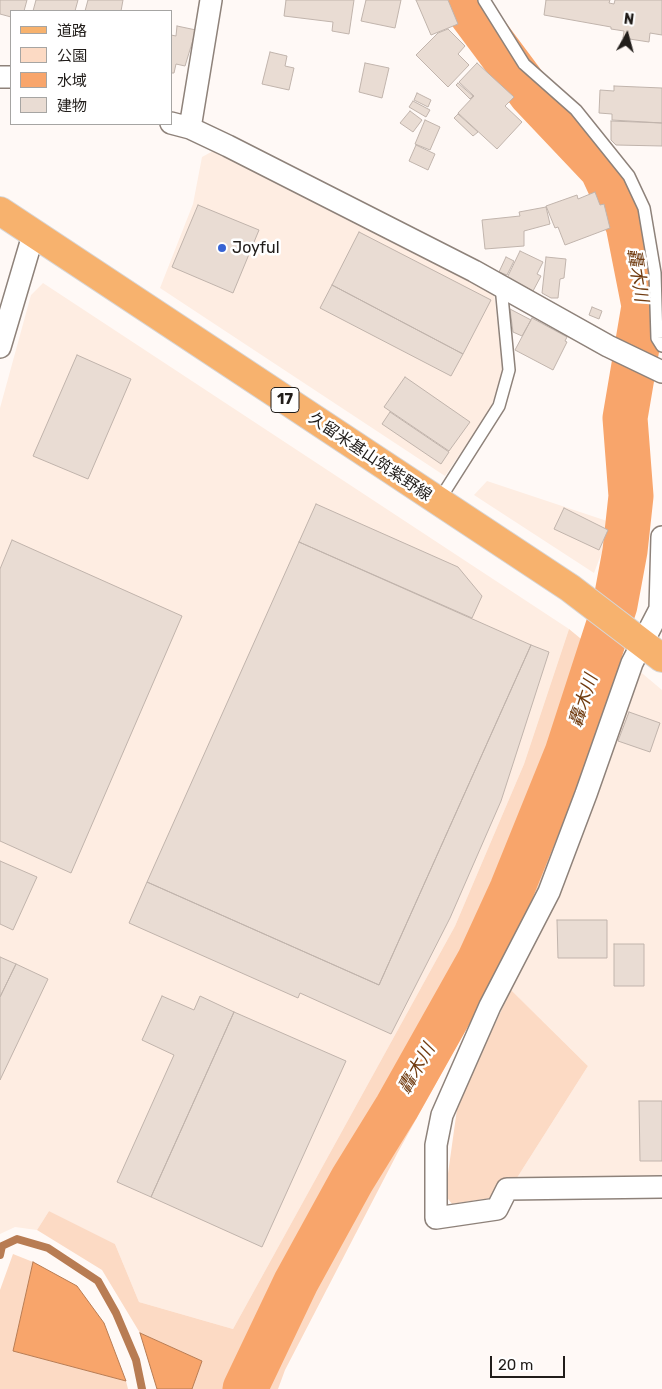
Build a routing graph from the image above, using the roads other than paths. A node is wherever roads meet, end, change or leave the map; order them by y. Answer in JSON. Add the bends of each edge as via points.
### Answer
{"nodes":[{"id":1,"x":211,"y":0,"type":"edge"},
{"id":2,"x":484,"y":0,"type":"edge"},
{"id":3,"x":181,"y":126,"type":"edge"},
{"id":4,"x":0,"y":211,"type":"edge"},
{"id":5,"x":34,"y":232,"type":"junction"},
{"id":6,"x":501,"y":286,"type":"junction"},
{"id":7,"x":662,"y":346,"type":"edge"},
{"id":8,"x":0,"y":347,"type":"edge"},
{"id":9,"x":662,"y":372,"type":"edge"},
{"id":10,"x":438,"y":502,"type":"junction"},
{"id":11,"x":662,"y":537,"type":"edge"},
{"id":12,"x":648,"y":646,"type":"edge"},
{"id":13,"x":662,"y":1187,"type":"edge"}],
"edges":[{"from":1,"to":3,"type":"street"},
{"from":2,"to":7,"type":"lane","via":[[524,64],[576,110],[628,176],[644,208],[655,273],[657,338]]},
{"from":3,"to":6,"type":"street"},
{"from":4,"to":5,"type":"main road","name":"久留米基山筑紫野線","number":"17"},
{"from":5,"to":8,"type":"street"},
{"from":5,"to":10,"type":"main road","name":"久留米基山筑紫野線","number":"17"},
{"from":6,"to":9,"type":"street","via":[[608,346]]},
{"from":6,"to":10,"type":"lane","via":[[509,370],[499,406]]},
{"from":10,"to":12,"type":"main road","name":"久留米基山筑紫野線","number":"17","via":[[570,588]]},
{"from":11,"to":12,"type":"street","via":[[660,609]]},
{"from":12,"to":13,"type":"street","via":[[632,663],[549,892],[490,1006],[442,1116],[436,1146],[436,1218],[497,1210],[507,1189]]}]}
